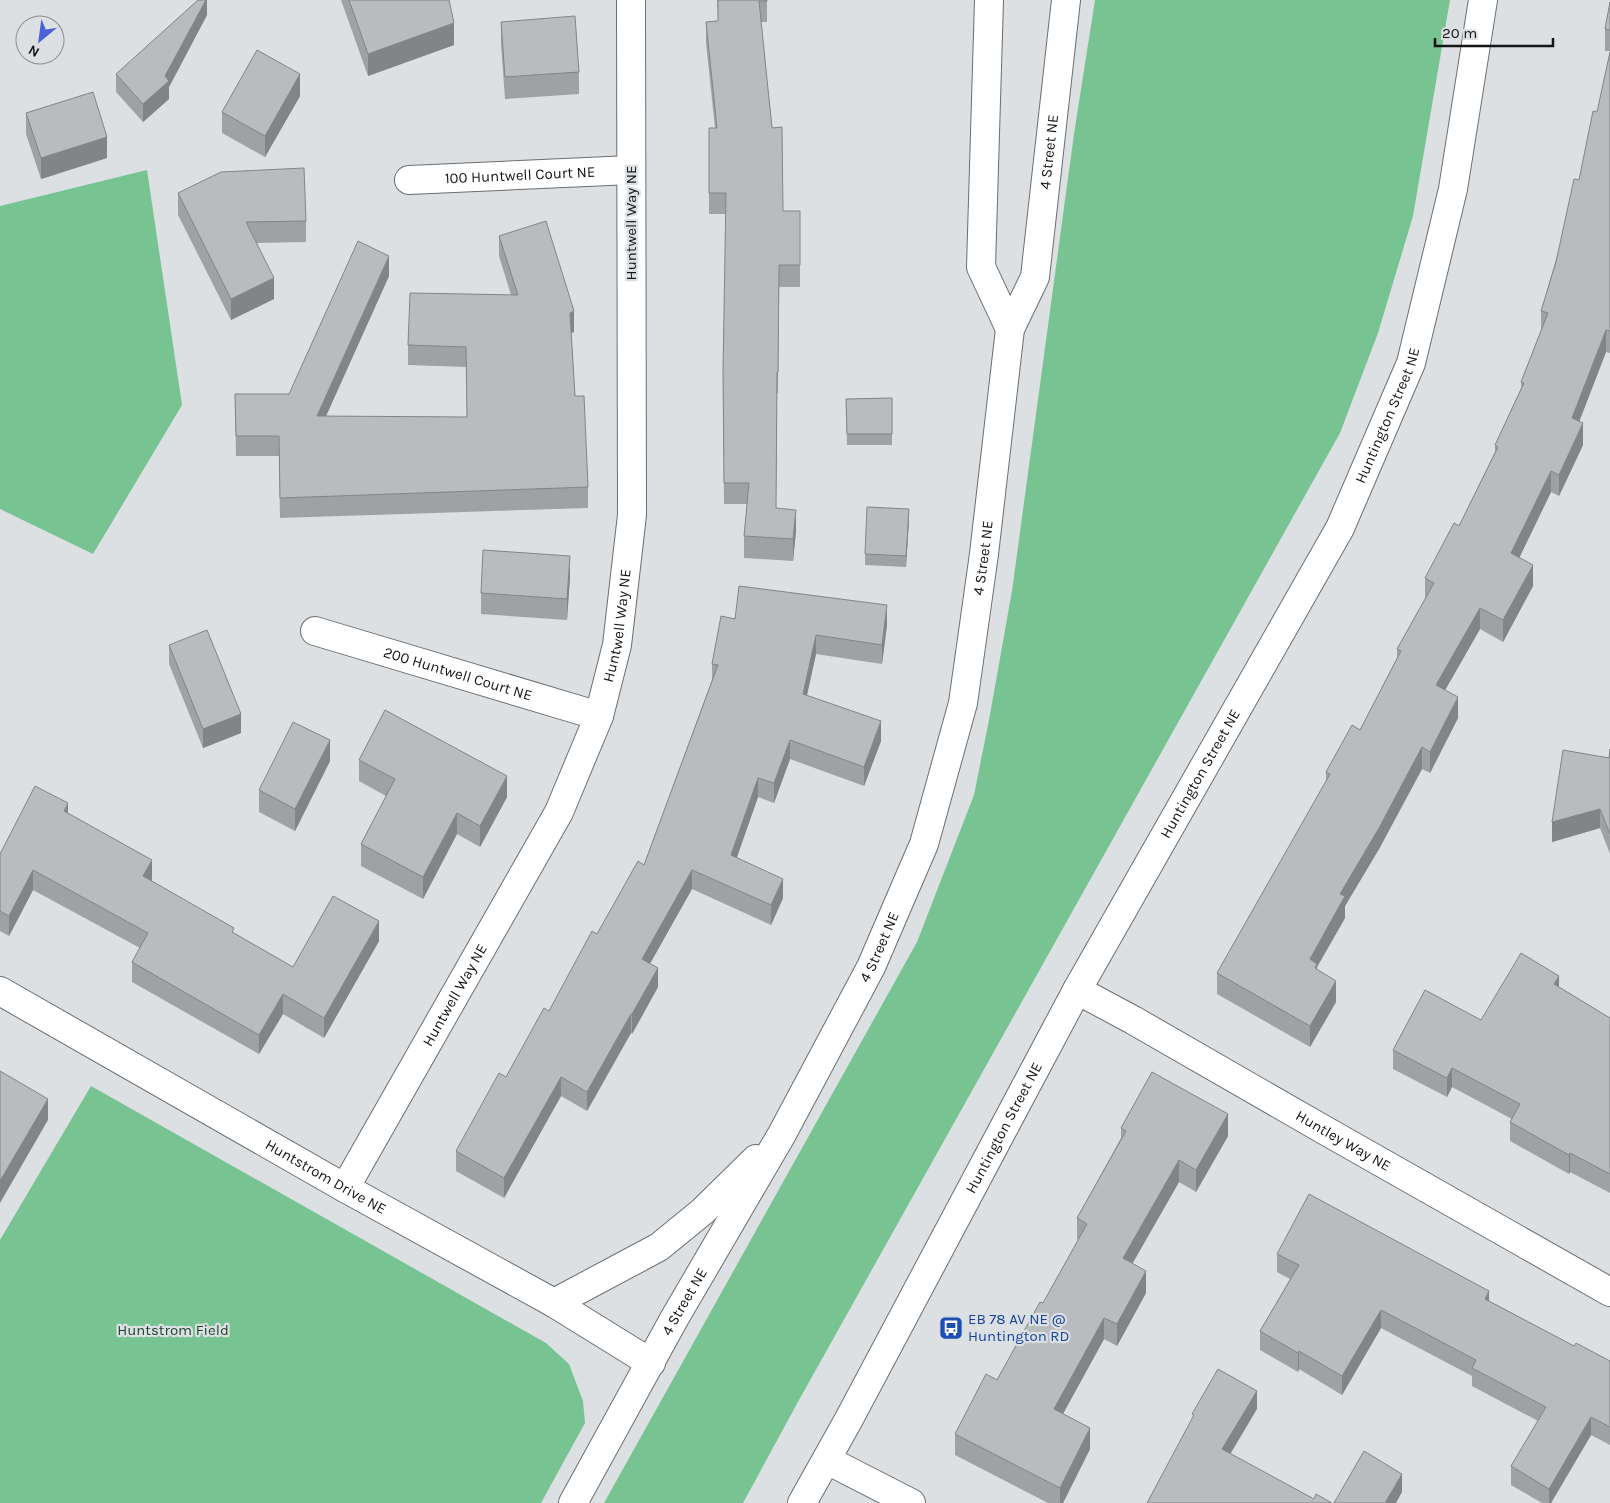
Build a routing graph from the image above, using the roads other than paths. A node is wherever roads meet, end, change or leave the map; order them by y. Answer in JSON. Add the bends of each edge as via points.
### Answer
{"nodes":[{"id":1,"x":631,"y":0,"type":"edge"},
{"id":2,"x":989,"y":0,"type":"edge"},
{"id":3,"x":1066,"y":0,"type":"edge"},
{"id":4,"x":1483,"y":0,"type":"edge"},
{"id":5,"x":631,"y":170,"type":"junction"},
{"id":6,"x":408,"y":180,"type":"dead end"},
{"id":7,"x":1010,"y":329,"type":"junction"},
{"id":8,"x":315,"y":631,"type":"dead end"},
{"id":9,"x":599,"y":716,"type":"junction"},
{"id":10,"x":0,"y":990,"type":"edge"},
{"id":11,"x":1077,"y":990,"type":"junction"},
{"id":12,"x":782,"y":1134,"type":"junction"},
{"id":13,"x":346,"y":1188,"type":"junction"},
{"id":14,"x":1610,"y":1292,"type":"edge"},
{"id":15,"x":554,"y":1303,"type":"junction"},
{"id":16,"x":651,"y":1363,"type":"junction"},
{"id":17,"x":827,"y":1460,"type":"junction"},
{"id":18,"x":574,"y":1503,"type":"edge"},
{"id":19,"x":802,"y":1503,"type":"edge"},
{"id":20,"x":911,"y":1503,"type":"edge"}],
"edges":[{"from":1,"to":5,"type":"street","name":"Huntwell Way NE"},
{"from":2,"to":7,"type":"street","via":[[981,267]]},
{"from":3,"to":7,"type":"street","name":"4 Street NE","via":[[1035,277]]},
{"from":4,"to":11,"type":"street","name":"Huntington Street NE","via":[[1453,189],[1412,363],[1340,528]]},
{"from":5,"to":6,"type":"street","name":"100 Huntwell Court NE"},
{"from":5,"to":9,"type":"street","name":"Huntwell Way NE","via":[[632,515],[617,645]]},
{"from":7,"to":12,"type":"street","name":"4 Street NE","via":[[963,703],[924,844],[871,967]]},
{"from":8,"to":9,"type":"street","name":"200 Huntwell Court NE"},
{"from":9,"to":13,"type":"street","name":"Huntwell Way NE","via":[[559,812]]},
{"from":10,"to":13,"type":"street","name":"Huntstrom Drive NE"},
{"from":11,"to":14,"type":"street","name":"Huntley Way NE"},
{"from":11,"to":17,"type":"street","name":"Huntington Street NE"},
{"from":12,"to":15,"type":"street","via":[[703,1211],[659,1247]]},
{"from":12,"to":16,"type":"street","name":"4 Street NE"},
{"from":13,"to":15,"type":"street","name":"Huntstrom Drive NE"},
{"from":15,"to":16,"type":"street","name":"Huntstrom Drive NE"},
{"from":16,"to":18,"type":"street","name":"4 Street NE"},
{"from":17,"to":19,"type":"street","name":"Huntington Street NE"},
{"from":17,"to":20,"type":"street"}]}
